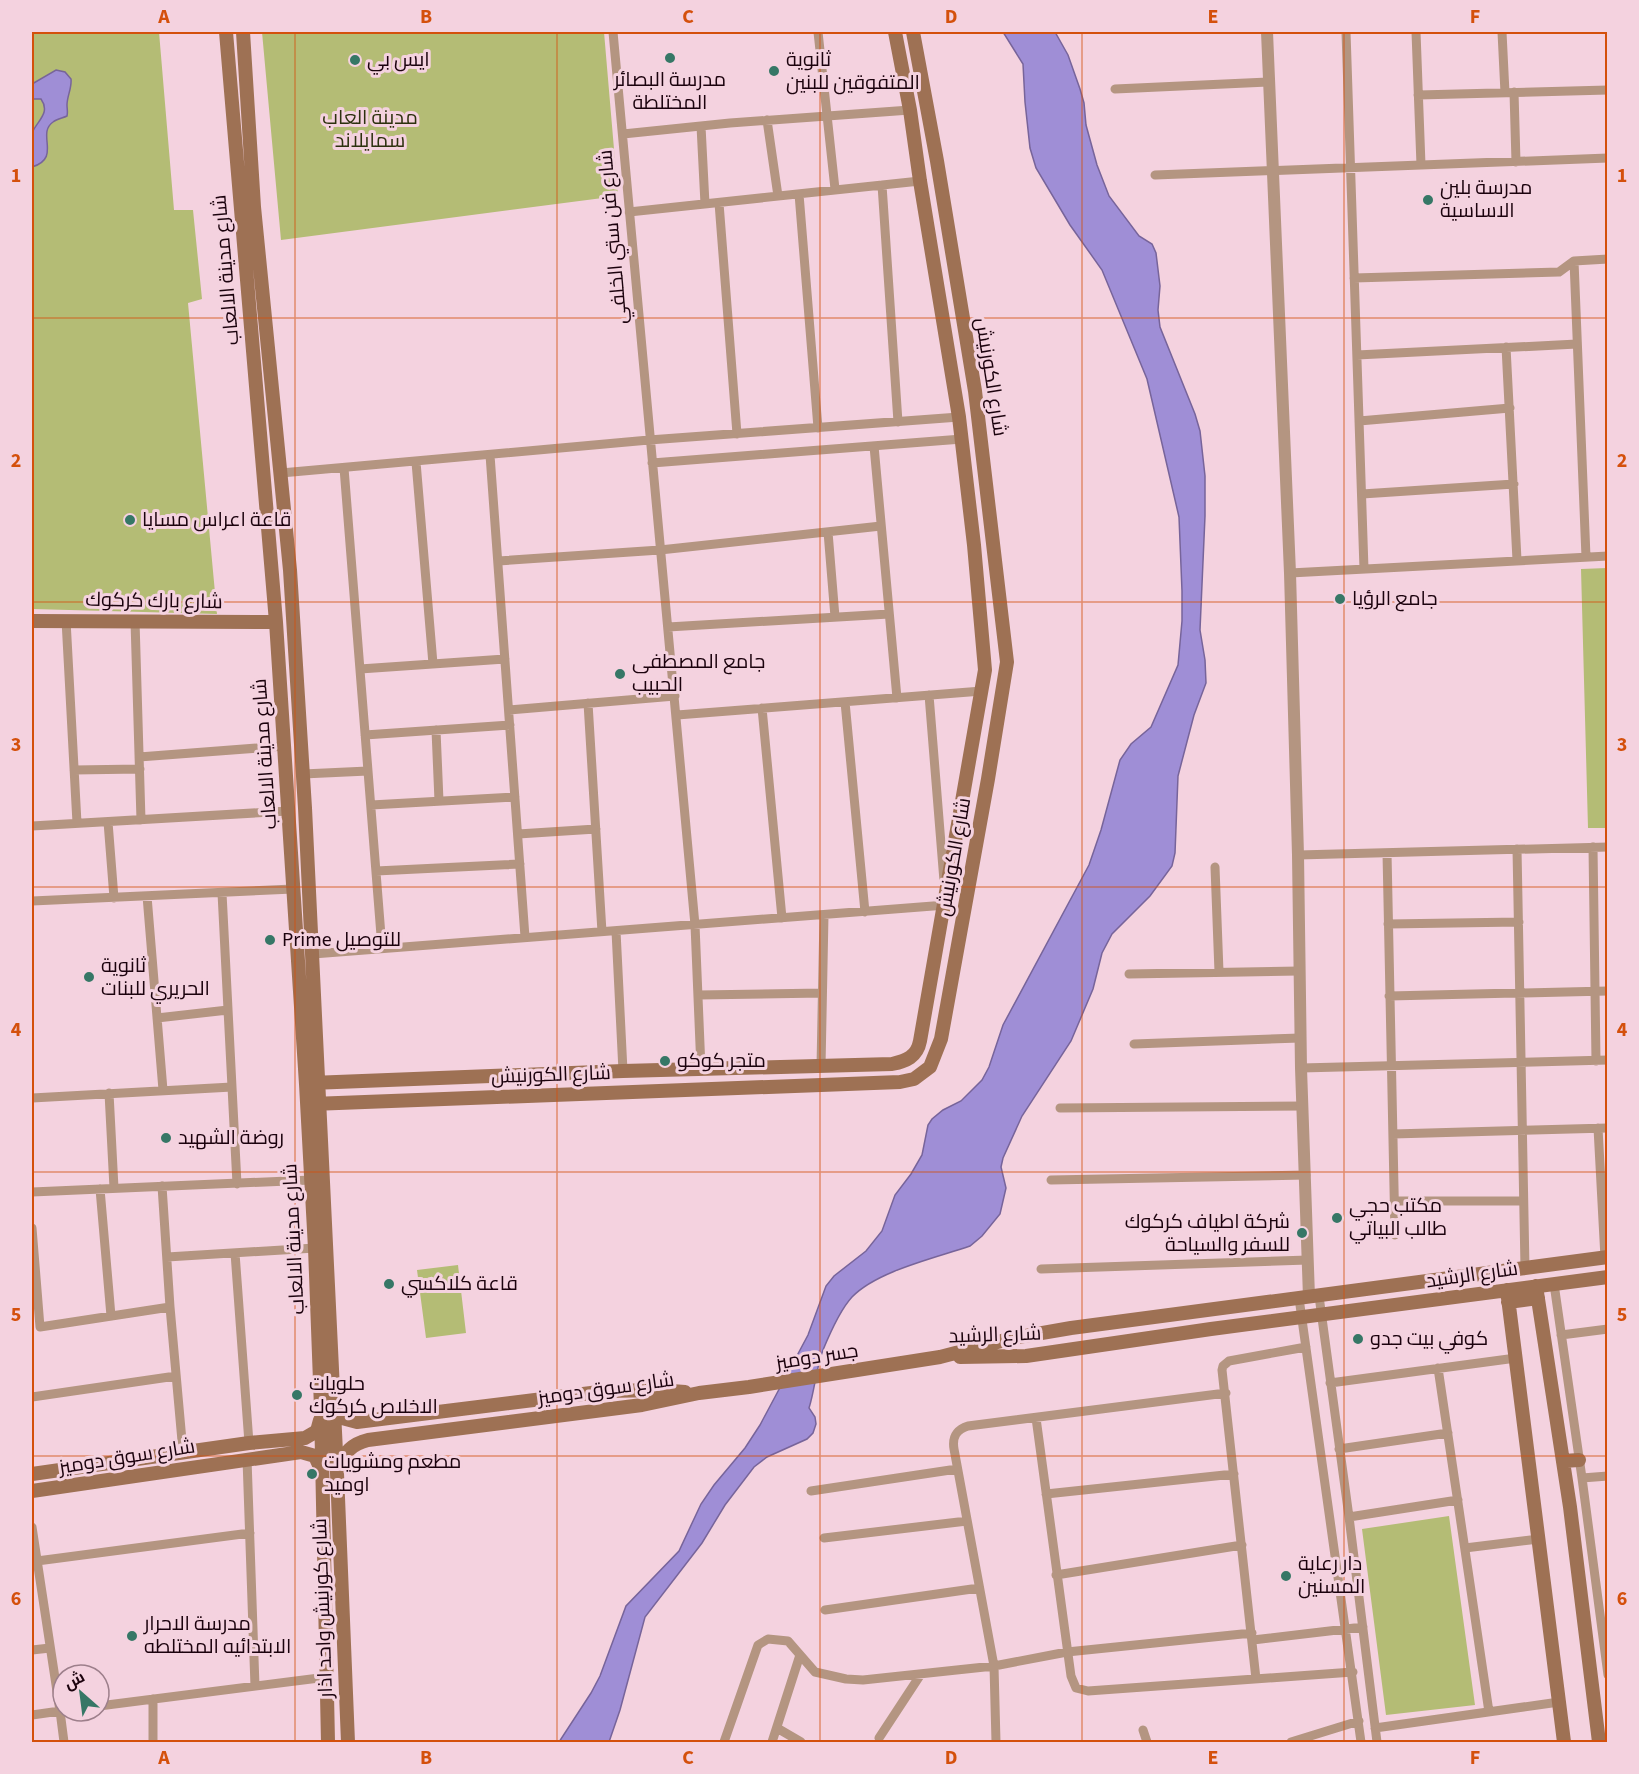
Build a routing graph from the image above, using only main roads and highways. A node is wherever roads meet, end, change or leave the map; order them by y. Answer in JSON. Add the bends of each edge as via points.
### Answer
{"nodes":[{"id":1,"x":226,"y":32,"type":"edge"},
{"id":2,"x":243,"y":32,"type":"edge"},
{"id":3,"x":895,"y":32,"type":"edge"},
{"id":4,"x":913,"y":32,"type":"edge"},
{"id":5,"x":956,"y":274,"type":"junction"},
{"id":6,"x":936,"y":278,"type":"junction"},
{"id":7,"x":273,"y":398,"type":"junction"},
{"id":8,"x":257,"y":401,"type":"junction"},
{"id":9,"x":1000,"y":600,"type":"junction"},
{"id":10,"x":979,"y":603,"type":"junction"},
{"id":11,"x":32,"y":621,"type":"edge"},
{"id":12,"x":276,"y":622,"type":"junction"},
{"id":13,"x":297,"y":689,"type":"junction"},
{"id":14,"x":280,"y":690,"type":"junction"},
{"id":15,"x":554,"y":1074,"type":"junction"},
{"id":16,"x":312,"y":1083,"type":"junction"},
{"id":17,"x":553,"y":1095,"type":"junction"},
{"id":18,"x":313,"y":1104,"type":"junction"},
{"id":19,"x":1606,"y":1258,"type":"edge"},
{"id":20,"x":1608,"y":1277,"type":"edge"},
{"id":21,"x":1537,"y":1292,"type":"junction"},
{"id":22,"x":1508,"y":1296,"type":"junction"},
{"id":23,"x":940,"y":1357,"type":"junction"},
{"id":24,"x":699,"y":1393,"type":"junction"},
{"id":25,"x":333,"y":1401,"type":"junction"},
{"id":26,"x":321,"y":1414,"type":"junction"},
{"id":27,"x":293,"y":1446,"type":"junction"},
{"id":28,"x":1580,"y":1460,"type":"road end"},
{"id":29,"x":1563,"y":1461,"type":"junction"},
{"id":30,"x":90,"y":1466,"type":"junction"},
{"id":31,"x":337,"y":1473,"type":"junction"},
{"id":32,"x":32,"y":1474,"type":"edge"},
{"id":33,"x":322,"y":1475,"type":"junction"},
{"id":34,"x":92,"y":1482,"type":"junction"},
{"id":35,"x":32,"y":1491,"type":"edge"},
{"id":36,"x":328,"y":1743,"type":"edge"},
{"id":37,"x":348,"y":1743,"type":"edge"},
{"id":38,"x":1564,"y":1743,"type":"edge"},
{"id":39,"x":1599,"y":1743,"type":"edge"}],
"edges":[{"from":1,"to":8,"type":"main road","name":"شارع مدينة الالعاب"},
{"from":2,"to":7,"type":"main road","name":"شارع مدينة الالعاب","via":[[254,207]]},
{"from":3,"to":6,"type":"main road","name":"شارع الكورنيش"},
{"from":4,"to":5,"type":"main road","name":"شارع الكورنيش"},
{"from":5,"to":6,"type":"main road"},
{"from":5,"to":9,"type":"main road","name":"شارع الكورنيش"},
{"from":6,"to":10,"type":"main road","name":"شارع الكورنيش","via":[[962,439]]},
{"from":7,"to":8,"type":"main road"},
{"from":7,"to":13,"type":"main road","name":"شارع مدينة الالعاب"},
{"from":8,"to":12,"type":"main road","name":"شارع مدينة الالعاب"},
{"from":9,"to":10,"type":"main road"},
{"from":9,"to":17,"type":"main road","name":"شارع الكورنيش","via":[[1006,662],[947,1007],[938,1050],[930,1067],[914,1079],[900,1082]]},
{"from":10,"to":15,"type":"main road","name":"شارع الكورنيش","via":[[985,670],[982,691],[920,1041],[909,1060],[821,1067]]},
{"from":11,"to":12,"type":"main road","name":"شارع بارك كركوك"},
{"from":12,"to":14,"type":"main road","name":"شارع مدينة الالعاب"},
{"from":13,"to":14,"type":"main road"},
{"from":13,"to":16,"type":"main road","name":"شارع مدينة الالعاب","via":[[313,954]]},
{"from":14,"to":16,"type":"main road","name":"شارع مدينة الالعاب","via":[[293,889]]},
{"from":15,"to":16,"type":"main road","name":"شارع الكورنيش"},
{"from":15,"to":17,"type":"main road"},
{"from":16,"to":18,"type":"main road","name":"شارع مدينة الالعاب"},
{"from":17,"to":18,"type":"main road","name":"شارع الكورنيش"},
{"from":18,"to":25,"type":"main road","name":"شارع مدينة الالعاب"},
{"from":18,"to":26,"type":"main road","name":"شارع مدينة الالعاب","via":[[311,1180]]},
{"from":19,"to":23,"type":"main road","name":"شارع الرشيد","via":[[1013,1338]]},
{"from":20,"to":21,"type":"main road","name":"شارع الرشيد","via":[[1554,1284]]},
{"from":21,"to":22,"type":"main road","name":"شارع الرشيد"},
{"from":21,"to":29,"type":"main road"},
{"from":22,"to":23,"type":"main road","name":"شارع الرشيد","via":[[1321,1314],[1026,1356]]},
{"from":22,"to":38,"type":"main road"},
{"from":23,"to":24,"type":"main road","name":"جسر دوميز"},
{"from":24,"to":25,"type":"main road","name":"شارع سوق دوميز","via":[[607,1391],[357,1422],[342,1418]]},
{"from":24,"to":31,"type":"main road","name":"شارع سوق دوميز","via":[[642,1405],[362,1442],[346,1452]]},
{"from":25,"to":31,"type":"main road","name":"شارع مدينة الالعاب"},
{"from":26,"to":27,"type":"main road","name":"شارع سوق دوميز","via":[[314,1434]]},
{"from":26,"to":33,"type":"main road","name":"شارع مدينة الالعاب"},
{"from":27,"to":30,"type":"main road","name":"شارع سوق دوميز","via":[[249,1443]]},
{"from":27,"to":33,"type":"main road","name":"شارع سوق دوميز","via":[[315,1456]]},
{"from":27,"to":34,"type":"main road","name":"شارع سوق دوميز","via":[[247,1459]]},
{"from":28,"to":29,"type":"main road"},
{"from":29,"to":39,"type":"main road"},
{"from":30,"to":32,"type":"main road","name":"شارع سوق دوميز"},
{"from":30,"to":34,"type":"main road"},
{"from":31,"to":37,"type":"main road","name":"شارع كورنيش واحد اذار"},
{"from":33,"to":36,"type":"main road","name":"شارع كورنيش واحد اذار"},
{"from":34,"to":35,"type":"main road","name":"شارع سوق دوميز"}]}
